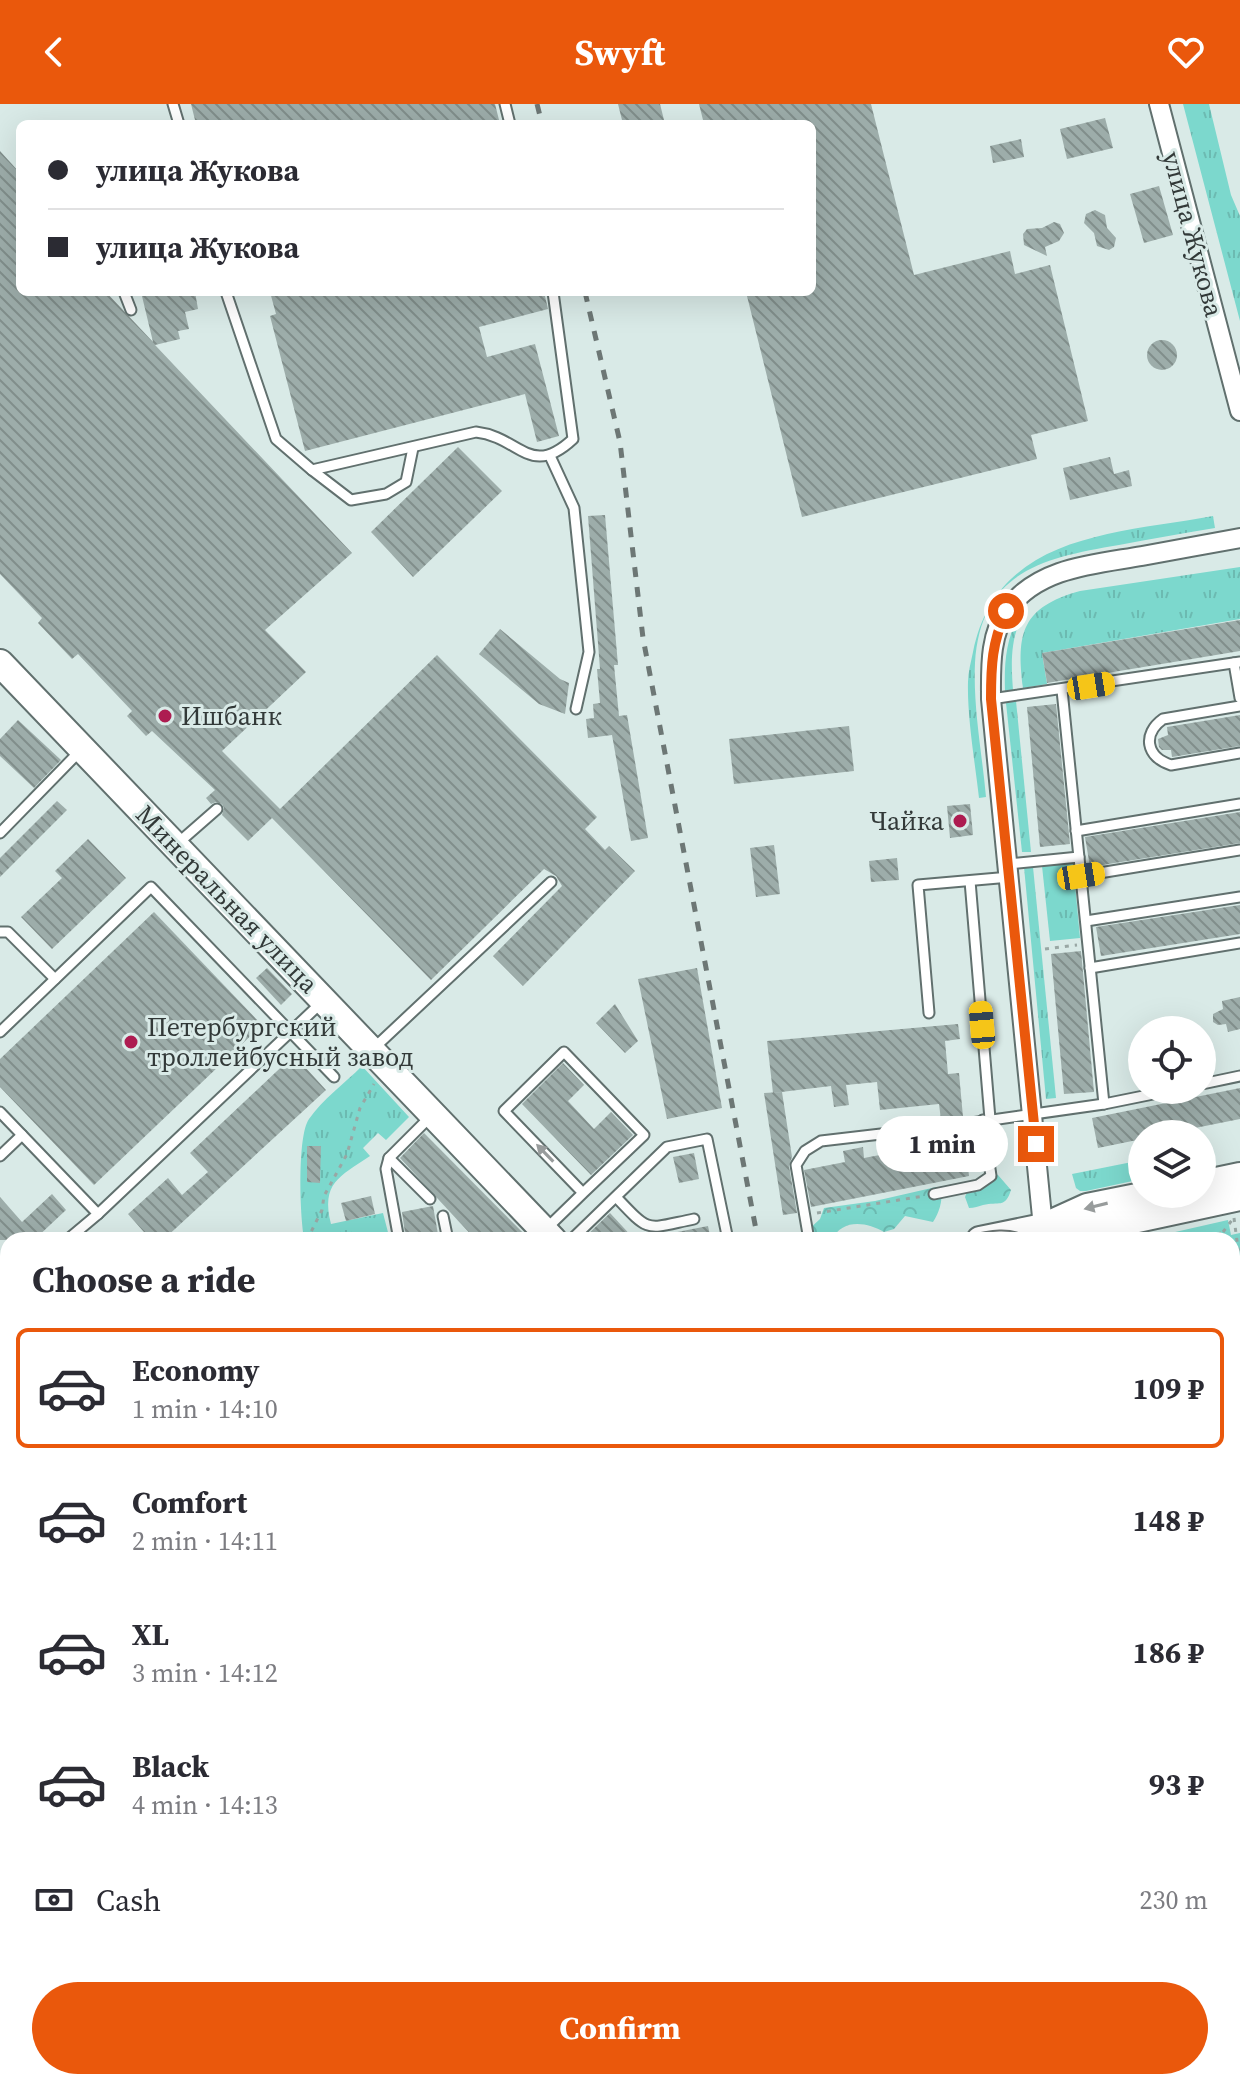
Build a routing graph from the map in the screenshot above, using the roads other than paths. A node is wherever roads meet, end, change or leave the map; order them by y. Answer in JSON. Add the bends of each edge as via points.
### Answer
{"nodes":[{"id":1,"x":1159,"y":104,"type":"edge"},
{"id":2,"x":126,"y":296,"type":"edge"},
{"id":3,"x":227,"y":296,"type":"edge"},
{"id":4,"x":554,"y":296,"type":"edge"},
{"id":5,"x":131,"y":310,"type":"dead end"},
{"id":6,"x":1240,"y":411,"type":"edge"},
{"id":7,"x":413,"y":448,"type":"junction"},
{"id":8,"x":550,"y":456,"type":"junction"},
{"id":9,"x":312,"y":470,"type":"junction"},
{"id":10,"x":1240,"y":538,"type":"edge"},
{"id":11,"x":1237,"y":662,"type":"edge"},
{"id":12,"x":0,"y":663,"type":"edge"},
{"id":13,"x":1062,"y":690,"type":"junction"},
{"id":14,"x":1240,"y":698,"type":"edge"},
{"id":15,"x":991,"y":699,"type":"junction"},
{"id":16,"x":1240,"y":706,"type":"edge"},
{"id":17,"x":576,"y":709,"type":"dead end"},
{"id":18,"x":83,"y":749,"type":"junction"},
{"id":19,"x":1240,"y":753,"type":"edge"},
{"id":20,"x":1240,"y":804,"type":"edge"},
{"id":21,"x":217,"y":809,"type":"dead end"},
{"id":22,"x":1076,"y":831,"type":"junction"},
{"id":23,"x":0,"y":833,"type":"edge"},
{"id":24,"x":175,"y":845,"type":"junction"},
{"id":25,"x":1240,"y":850,"type":"edge"},
{"id":26,"x":1079,"y":857,"type":"junction"},
{"id":27,"x":1009,"y":870,"type":"junction"},
{"id":28,"x":1081,"y":876,"type":"junction"},
{"id":29,"x":970,"y":881,"type":"junction"},
{"id":30,"x":551,"y":882,"type":"dead end"},
{"id":31,"x":1240,"y":897,"type":"edge"},
{"id":32,"x":1086,"y":921,"type":"junction"},
{"id":33,"x":0,"y":932,"type":"edge"},
{"id":34,"x":1240,"y":943,"type":"edge"},
{"id":35,"x":1090,"y":968,"type":"junction"},
{"id":36,"x":55,"y":979,"type":"junction"},
{"id":37,"x":324,"y":1000,"type":"junction"},
{"id":38,"x":929,"y":1013,"type":"dead end"},
{"id":39,"x":0,"y":1032,"type":"edge"},
{"id":40,"x":290,"y":1032,"type":"junction"},
{"id":41,"x":371,"y":1050,"type":"junction"},
{"id":42,"x":1240,"y":1076,"type":"edge"},
{"id":43,"x":334,"y":1077,"type":"dead end"},
{"id":44,"x":1216,"y":1081,"type":"edge"},
{"id":45,"x":1128,"y":1099,"type":"edge"},
{"id":46,"x":1104,"y":1104,"type":"junction"},
{"id":47,"x":0,"y":1112,"type":"edge"},
{"id":48,"x":433,"y":1114,"type":"junction"},
{"id":49,"x":1033,"y":1115,"type":"junction"},
{"id":50,"x":987,"y":1120,"type":"junction"},
{"id":51,"x":964,"y":1124,"type":"dead end"},
{"id":52,"x":941,"y":1127,"type":"dead end"},
{"id":53,"x":22,"y":1135,"type":"junction"},
{"id":54,"x":0,"y":1156,"type":"edge"},
{"id":55,"x":389,"y":1158,"type":"junction"},
{"id":56,"x":1240,"y":1176,"type":"edge"},
{"id":57,"x":1216,"y":1181,"type":"edge"},
{"id":58,"x":583,"y":1193,"type":"junction"},
{"id":59,"x":934,"y":1194,"type":"road end"},
{"id":60,"x":616,"y":1197,"type":"junction"},
{"id":61,"x":1240,"y":1197,"type":"edge"},
{"id":62,"x":430,"y":1199,"type":"dead end"},
{"id":63,"x":1128,"y":1199,"type":"edge"},
{"id":64,"x":98,"y":1214,"type":"junction"},
{"id":65,"x":443,"y":1216,"type":"dead end"},
{"id":66,"x":694,"y":1219,"type":"dead end"},
{"id":67,"x":77,"y":1232,"type":"edge"},
{"id":68,"x":398,"y":1232,"type":"edge"},
{"id":69,"x":446,"y":1232,"type":"edge"},
{"id":70,"x":546,"y":1232,"type":"edge"},
{"id":71,"x":551,"y":1232,"type":"edge"},
{"id":72,"x":579,"y":1232,"type":"edge"},
{"id":73,"x":726,"y":1232,"type":"edge"},
{"id":74,"x":808,"y":1232,"type":"edge"},
{"id":75,"x":1044,"y":1232,"type":"edge"},
{"id":76,"x":1046,"y":1232,"type":"edge"},
{"id":77,"x":1056,"y":1232,"type":"edge"}],
"edges":[{"from":1,"to":6,"type":"street","name":"улица Жукова"},
{"from":2,"to":5,"type":"lane"},
{"from":3,"to":9,"type":"lane","via":[[276,439]]},
{"from":4,"to":8,"type":"lane","via":[[573,439]]},
{"from":7,"to":8,"type":"lane","via":[[476,432],[493,434],[540,457]]},
{"from":7,"to":9,"type":"lane"},
{"from":7,"to":9,"type":"lane","via":[[406,482],[386,494],[351,500]]},
{"from":8,"to":17,"type":"lane","via":[[574,508],[589,652]]},
{"from":10,"to":15,"type":"street","via":[[1070,569],[1019,595],[998,630],[991,659]]},
{"from":11,"to":13,"type":"lane"},
{"from":11,"to":14,"type":"lane"},
{"from":12,"to":18,"type":"street","name":"Минеральная улица"},
{"from":13,"to":15,"type":"lane"},
{"from":13,"to":22,"type":"lane"},
{"from":15,"to":27,"type":"street"},
{"from":16,"to":19,"type":"lane","via":[[1163,719],[1149,734],[1149,745],[1153,755],[1171,765]]},
{"from":18,"to":23,"type":"lane"},
{"from":18,"to":24,"type":"street","name":"Минеральная улица"},
{"from":20,"to":22,"type":"lane"},
{"from":21,"to":24,"type":"lane"},
{"from":22,"to":26,"type":"lane"},
{"from":24,"to":37,"type":"street","name":"Минеральная улица"},
{"from":25,"to":28,"type":"lane"},
{"from":26,"to":27,"type":"lane"},
{"from":26,"to":28,"type":"lane"},
{"from":27,"to":29,"type":"lane"},
{"from":27,"to":49,"type":"street"},
{"from":28,"to":32,"type":"lane"},
{"from":29,"to":38,"type":"lane","via":[[918,885]]},
{"from":29,"to":50,"type":"lane"},
{"from":30,"to":41,"type":"lane"},
{"from":31,"to":32,"type":"lane"},
{"from":32,"to":35,"type":"lane"},
{"from":33,"to":36,"type":"lane","via":[[8,932]]},
{"from":34,"to":35,"type":"lane"},
{"from":35,"to":46,"type":"lane"},
{"from":36,"to":39,"type":"lane"},
{"from":36,"to":40,"type":"lane","via":[[151,887]]},
{"from":37,"to":40,"type":"lane"},
{"from":37,"to":41,"type":"street","name":"Минеральная улица"},
{"from":40,"to":43,"type":"lane"},
{"from":40,"to":64,"type":"lane"},
{"from":41,"to":48,"type":"street","name":"Минеральная улица"},
{"from":42,"to":44,"type":"lane"},
{"from":45,"to":46,"type":"lane"},
{"from":46,"to":49,"type":"lane"},
{"from":47,"to":53,"type":"lane"},
{"from":48,"to":55,"type":"lane"},
{"from":48,"to":70,"type":"street","name":"Минеральная улица"},
{"from":49,"to":50,"type":"lane"},
{"from":49,"to":75,"type":"street"},
{"from":50,"to":51,"type":"lane"},
{"from":50,"to":59,"type":"lane","via":[[991,1176],[978,1185]]},
{"from":52,"to":74,"type":"lane","via":[[821,1141],[805,1151],[796,1165]]},
{"from":53,"to":54,"type":"lane"},
{"from":53,"to":64,"type":"lane"},
{"from":55,"to":62,"type":"lane"},
{"from":55,"to":68,"type":"lane","via":[[386,1169]]},
{"from":56,"to":57,"type":"street"},
{"from":58,"to":58,"type":"lane","one_way":true,"via":[[504,1111],[564,1052],[644,1135]]},
{"from":58,"to":71,"type":"lane"},
{"from":60,"to":66,"type":"lane","via":[[642,1225],[652,1228]]},
{"from":60,"to":72,"type":"lane"},
{"from":60,"to":73,"type":"lane","via":[[667,1147],[707,1139]]},
{"from":61,"to":77,"type":"street"},
{"from":63,"to":76,"type":"street","one_way":true,"via":[[1087,1207]]},
{"from":64,"to":67,"type":"lane"},
{"from":65,"to":69,"type":"lane"}]}
